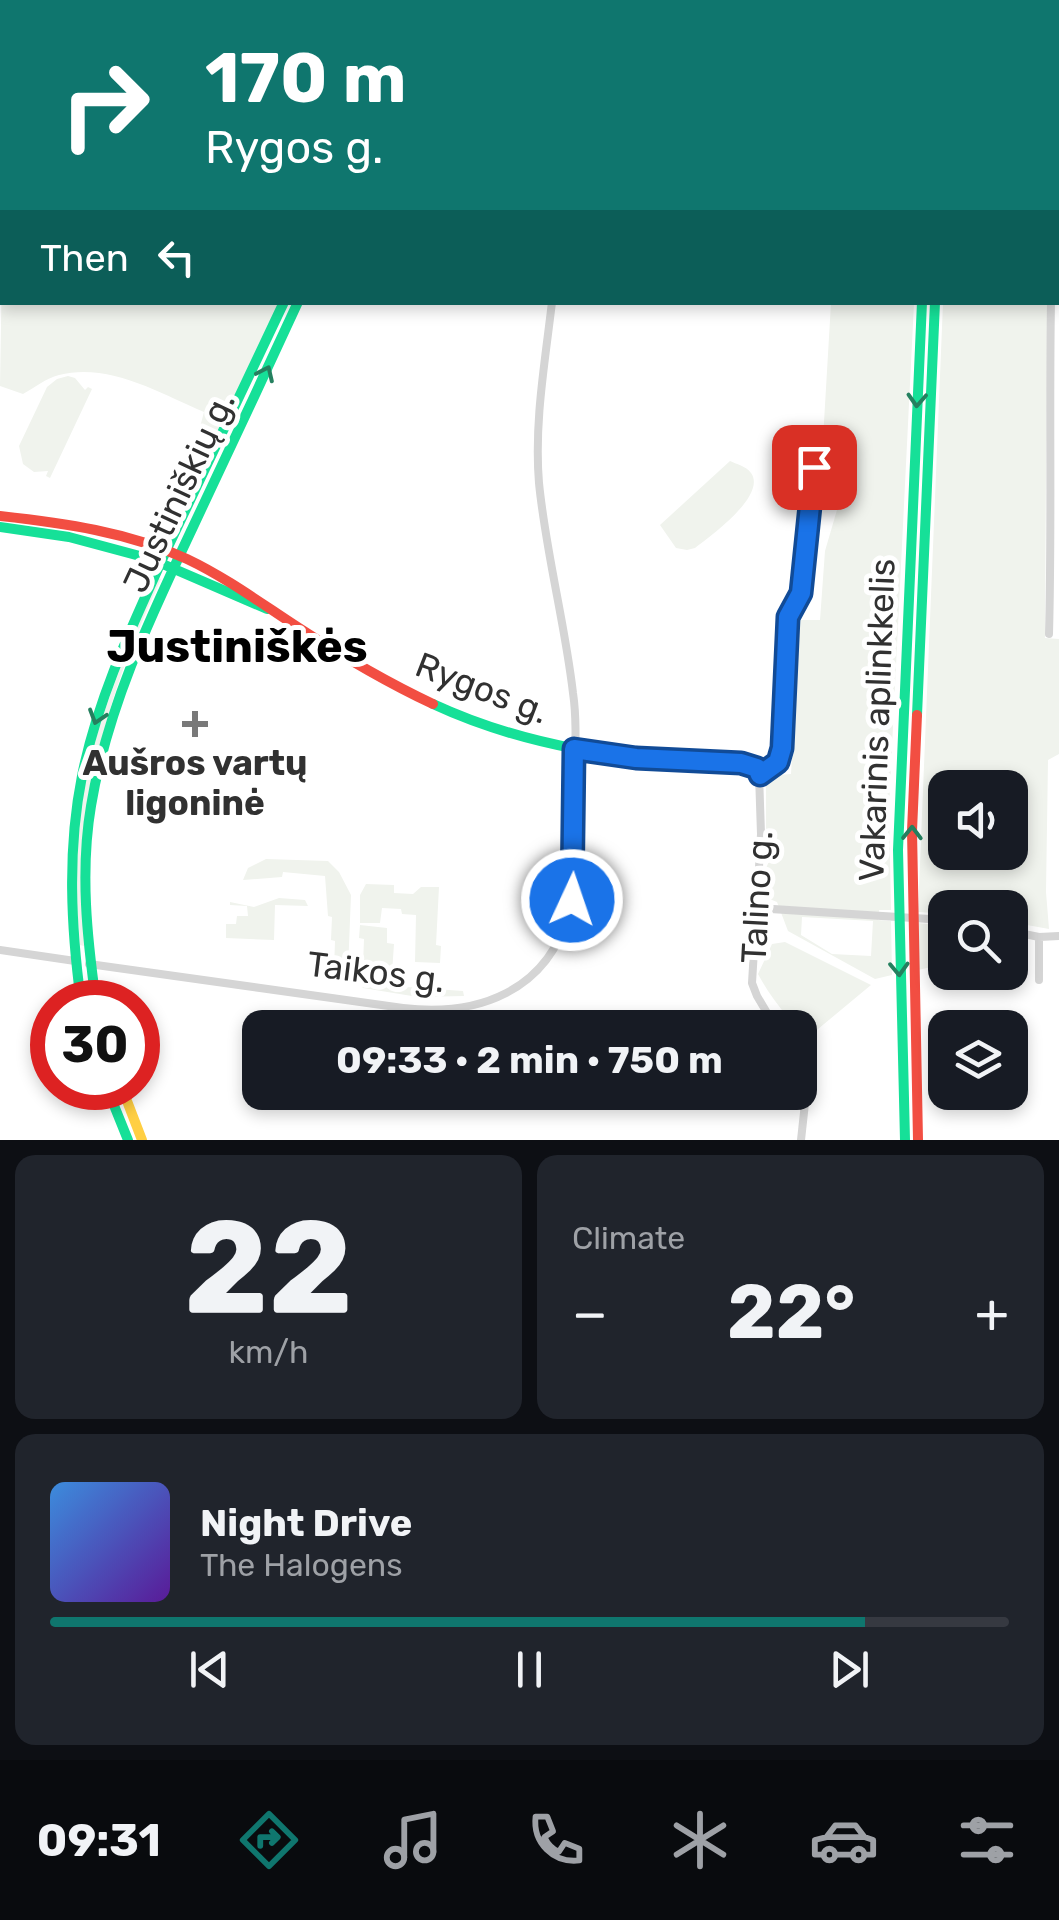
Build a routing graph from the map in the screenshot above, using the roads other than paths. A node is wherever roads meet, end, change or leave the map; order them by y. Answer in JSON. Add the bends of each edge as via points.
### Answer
{"nodes":[{"id":1,"x":283,"y":305,"type":"edge"},
{"id":2,"x":297,"y":305,"type":"edge"},
{"id":3,"x":552,"y":305,"type":"edge"},
{"id":4,"x":922,"y":305,"type":"edge"},
{"id":5,"x":935,"y":305,"type":"edge"},
{"id":6,"x":1051,"y":305,"type":"edge"},
{"id":7,"x":814,"y":467,"type":"dead end"},
{"id":8,"x":0,"y":516,"type":"edge"},
{"id":9,"x":0,"y":527,"type":"edge"},
{"id":10,"x":164,"y":557,"type":"junction"},
{"id":11,"x":176,"y":561,"type":"junction"},
{"id":12,"x":1054,"y":616,"type":"edge"},
{"id":13,"x":1049,"y":634,"type":"dead end"},
{"id":14,"x":574,"y":749,"type":"junction"},
{"id":15,"x":750,"y":764,"type":"joint"},
{"id":16,"x":760,"y":775,"type":"junction"},
{"id":17,"x":756,"y":908,"type":"junction"},
{"id":18,"x":928,"y":919,"type":"edge"},
{"id":19,"x":1028,"y":935,"type":"edge"},
{"id":20,"x":1059,"y":936,"type":"edge"},
{"id":21,"x":1039,"y":937,"type":"junction"},
{"id":22,"x":0,"y":950,"type":"edge"},
{"id":23,"x":75,"y":961,"type":"junction"},
{"id":24,"x":89,"y":964,"type":"junction"},
{"id":25,"x":78,"y":980,"type":"edge"},
{"id":26,"x":92,"y":980,"type":"edge"},
{"id":27,"x":1040,"y":980,"type":"dead end"},
{"id":28,"x":765,"y":1010,"type":"edge"},
{"id":29,"x":116,"y":1110,"type":"edge"},
{"id":30,"x":130,"y":1110,"type":"edge"},
{"id":31,"x":804,"y":1110,"type":"edge"},
{"id":32,"x":128,"y":1140,"type":"edge"},
{"id":33,"x":142,"y":1140,"type":"edge"},
{"id":34,"x":801,"y":1140,"type":"edge"},
{"id":35,"x":906,"y":1140,"type":"edge"},
{"id":36,"x":918,"y":1140,"type":"edge"}],
"edges":[{"from":1,"to":10,"type":"main road","name":"Justiniškių g."},
{"from":11,"to":2,"type":"main road","name":"Justiniškių g.","one_way":true},
{"from":3,"to":14,"type":"street","name":"Taikos g.","via":[[539,481],[574,695]]},
{"from":4,"to":35,"type":"main road","name":"Vakarinis aplinkkelis","one_way":true,"via":[[898,850]]},
{"from":36,"to":5,"type":"main road","name":"Vakarinis aplinkkelis","one_way":true,"via":[[912,830]]},
{"from":6,"to":12,"type":"street"},
{"from":7,"to":16,"type":"street","via":[[801,593],[788,617],[780,756]]},
{"from":8,"to":10,"type":"main road","name":"Rygos g.","via":[[91,529]]},
{"from":9,"to":10,"type":"main road","name":"Rygos g."},
{"from":10,"to":11,"type":"main road","name":"Rygos g."},
{"from":10,"to":23,"type":"main road","name":"Justiniškių g.","one_way":true,"via":[[108,684],[82,777],[72,861]]},
{"from":11,"to":14,"type":"main road","name":"Rygos g.","via":[[251,593],[432,703]]},
{"from":11,"to":24,"type":"main road","name":"Justiniškių g.","via":[[124,678],[94,781],[85,860]]},
{"from":12,"to":13,"type":"street"},
{"from":14,"to":15,"type":"main road","name":"Rygos g."},
{"from":14,"to":24,"type":"street","name":"Taikos g.","via":[[573,888],[564,926],[537,970],[490,1002],[413,1010]]},
{"from":15,"to":16,"type":"street"},
{"from":16,"to":17,"type":"street","name":"Talino g."},
{"from":17,"to":18,"type":"street"},
{"from":17,"to":28,"type":"street","name":"Talino g.","via":[[752,983]]},
{"from":19,"to":21,"type":"street"},
{"from":20,"to":21,"type":"street"},
{"from":21,"to":27,"type":"street"},
{"from":22,"to":23,"type":"street","name":"Taikos g."},
{"from":23,"to":24,"type":"main road","name":"Taikos g."},
{"from":23,"to":25,"type":"main road","name":"Justiniškių g."},
{"from":24,"to":26,"type":"main road","name":"Justiniškių g."},
{"from":29,"to":32,"type":"main road"},
{"from":30,"to":33,"type":"main road"},
{"from":31,"to":34,"type":"street"}]}
